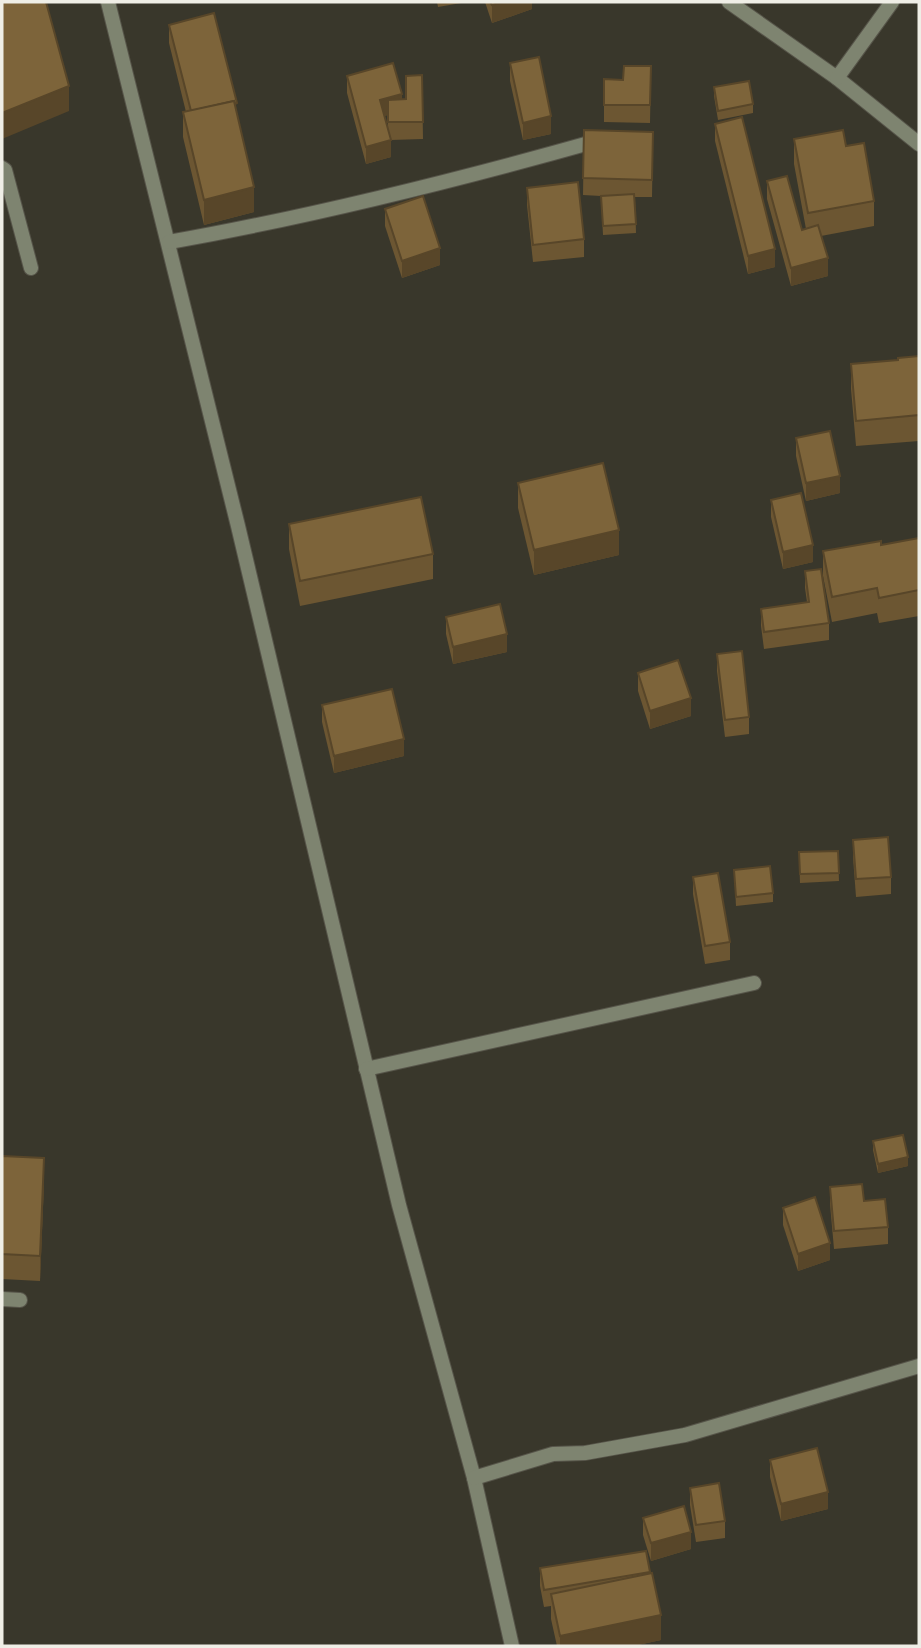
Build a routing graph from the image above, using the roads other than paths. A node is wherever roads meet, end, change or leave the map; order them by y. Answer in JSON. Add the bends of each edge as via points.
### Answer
{"nodes":[{"id":1,"x":108,"y":2,"type":"edge"},
{"id":2,"x":729,"y":2,"type":"edge"},
{"id":3,"x":892,"y":2,"type":"edge"},
{"id":4,"x":837,"y":78,"type":"junction"},
{"id":5,"x":617,"y":135,"type":"edge"},
{"id":6,"x":919,"y":144,"type":"edge"},
{"id":7,"x":2,"y":168,"type":"edge"},
{"id":8,"x":169,"y":242,"type":"junction"},
{"id":9,"x":31,"y":268,"type":"dead end"},
{"id":10,"x":754,"y":984,"type":"dead end"},
{"id":11,"x":366,"y":1069,"type":"junction"},
{"id":12,"x":2,"y":1299,"type":"edge"},
{"id":13,"x":20,"y":1300,"type":"dead end"},
{"id":14,"x":919,"y":1367,"type":"edge"},
{"id":15,"x":474,"y":1478,"type":"junction"},
{"id":16,"x":512,"y":1646,"type":"edge"}],
"edges":[{"from":1,"to":8,"type":"street"},
{"from":2,"to":4,"type":"street"},
{"from":3,"to":4,"type":"street"},
{"from":4,"to":6,"type":"street"},
{"from":5,"to":8,"type":"street","via":[[474,176],[274,223]]},
{"from":7,"to":9,"type":"street"},
{"from":8,"to":11,"type":"street"},
{"from":10,"to":11,"type":"street"},
{"from":11,"to":15,"type":"street"},
{"from":12,"to":13,"type":"street"},
{"from":14,"to":15,"type":"street","via":[[685,1435],[553,1454]]},
{"from":15,"to":16,"type":"street"}]}
